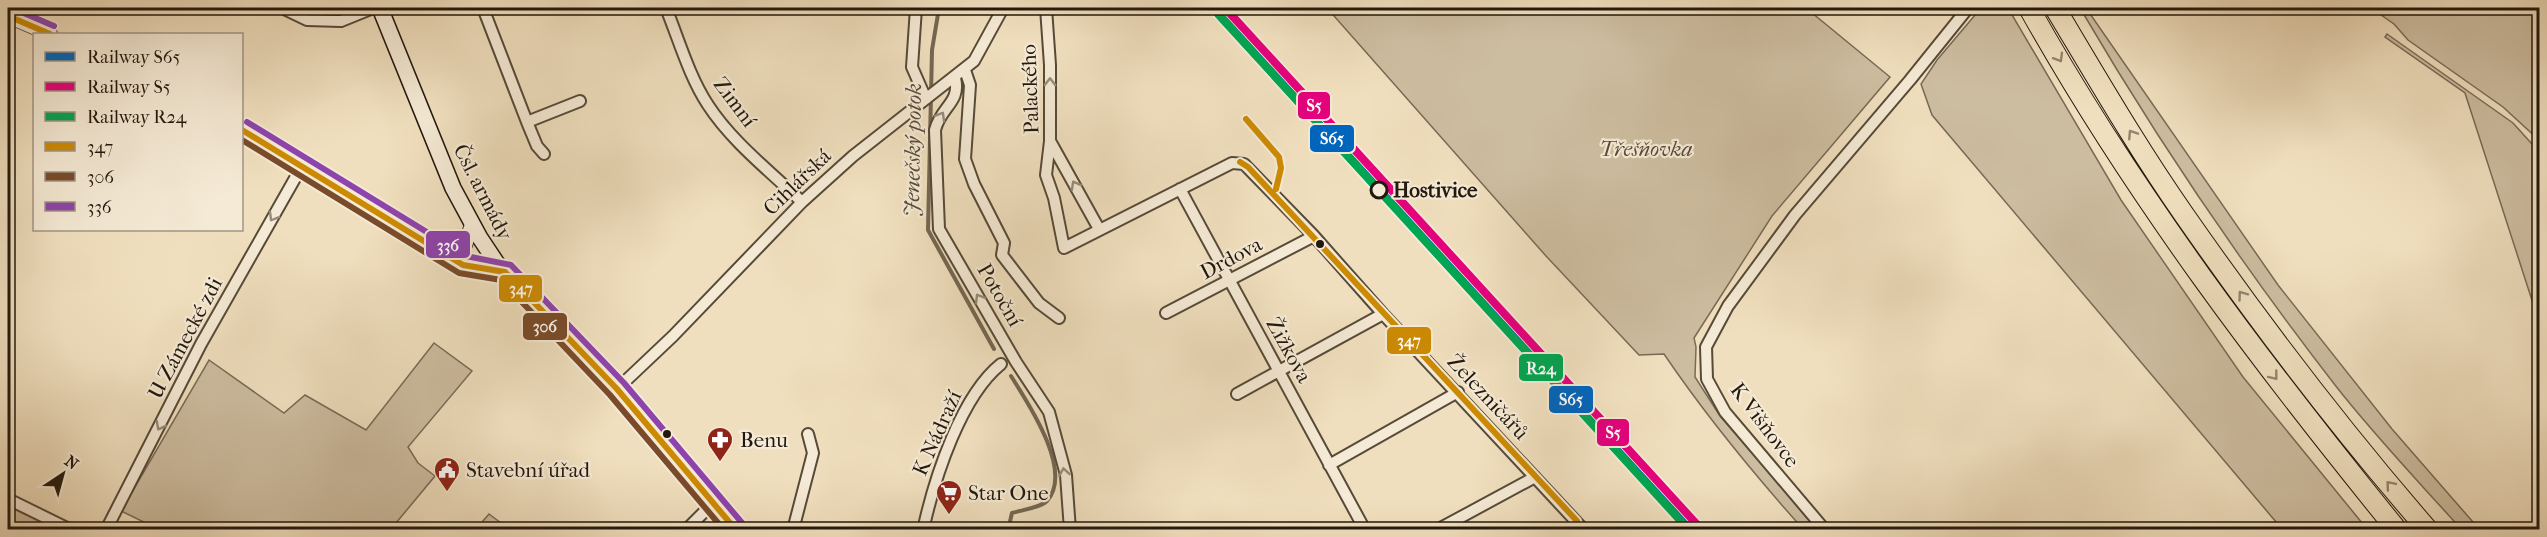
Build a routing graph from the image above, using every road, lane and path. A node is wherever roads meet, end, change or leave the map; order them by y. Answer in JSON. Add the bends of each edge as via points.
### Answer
{"nodes":[{"id":1,"x":282,"y":8,"type":"edge"},
{"id":2,"x":374,"y":8,"type":"edge"},
{"id":3,"x":380,"y":8,"type":"edge"},
{"id":4,"x":483,"y":8,"type":"edge"},
{"id":5,"x":666,"y":8,"type":"edge"},
{"id":6,"x":916,"y":8,"type":"edge"},
{"id":7,"x":1003,"y":8,"type":"edge"},
{"id":8,"x":1046,"y":8,"type":"edge"},
{"id":9,"x":1968,"y":8,"type":"edge"},
{"id":10,"x":2029,"y":8,"type":"edge"},
{"id":11,"x":2055,"y":8,"type":"edge"},
{"id":12,"x":8,"y":16,"type":"edge"},
{"id":13,"x":48,"y":33,"type":"edge"},
{"id":14,"x":965,"y":70,"type":"junction"},
{"id":15,"x":955,"y":78,"type":"junction"},
{"id":16,"x":927,"y":99,"type":"junction"},
{"id":17,"x":580,"y":101,"type":"dead end"},
{"id":18,"x":527,"y":122,"type":"junction"},
{"id":19,"x":243,"y":131,"type":"edge"},
{"id":20,"x":1050,"y":141,"type":"junction"},
{"id":21,"x":544,"y":154,"type":"dead end"},
{"id":22,"x":302,"y":166,"type":"junction"},
{"id":23,"x":1179,"y":189,"type":"junction"},
{"id":24,"x":802,"y":202,"type":"junction"},
{"id":25,"x":472,"y":225,"type":"junction"},
{"id":26,"x":1099,"y":229,"type":"junction"},
{"id":27,"x":1314,"y":236,"type":"junction"},
{"id":28,"x":446,"y":256,"type":"junction"},
{"id":29,"x":505,"y":272,"type":"junction"},
{"id":30,"x":1229,"y":281,"type":"junction"},
{"id":31,"x":1166,"y":313,"type":"dead end"},
{"id":32,"x":1383,"y":314,"type":"junction"},
{"id":33,"x":1059,"y":318,"type":"dead end"},
{"id":34,"x":1001,"y":364,"type":"dead end"},
{"id":35,"x":1280,"y":371,"type":"junction"},
{"id":36,"x":617,"y":389,"type":"junction"},
{"id":37,"x":1458,"y":392,"type":"junction"},
{"id":38,"x":1237,"y":394,"type":"dead end"},
{"id":39,"x":808,"y":434,"type":"dead end"},
{"id":40,"x":1329,"y":465,"type":"junction"},
{"id":41,"x":1535,"y":477,"type":"junction"},
{"id":42,"x":8,"y":499,"type":"edge"},
{"id":43,"x":712,"y":504,"type":"junction"},
{"id":44,"x":924,"y":526,"type":"dead end"},
{"id":45,"x":1579,"y":527,"type":"edge"},
{"id":46,"x":71,"y":530,"type":"edge"},
{"id":47,"x":106,"y":530,"type":"edge"},
{"id":48,"x":686,"y":530,"type":"edge"},
{"id":49,"x":735,"y":530,"type":"edge"},
{"id":50,"x":793,"y":530,"type":"edge"},
{"id":51,"x":1070,"y":530,"type":"edge"},
{"id":52,"x":1365,"y":530,"type":"edge"},
{"id":53,"x":1437,"y":530,"type":"edge"},
{"id":54,"x":1825,"y":530,"type":"edge"},
{"id":55,"x":2397,"y":530,"type":"edge"},
{"id":56,"x":2428,"y":530,"type":"edge"}],
"edges":[{"from":1,"to":2,"type":"street","via":[[307,20],[341,21]]},
{"from":3,"to":25,"type":"main road","name":"Čsl. armády","via":[[453,188]]},
{"from":4,"to":18,"type":"street"},
{"from":5,"to":24,"type":"street","name":"Zimní","via":[[708,105],[723,125]]},
{"from":6,"to":16,"type":"street","via":[[912,67]]},
{"from":7,"to":14,"type":"street","name":"Cihlářská"},
{"from":20,"to":8,"type":"street","name":"Palackého","one_way":true},
{"from":9,"to":54,"type":"street","name":"K Višňovce","via":[[1795,215],[1717,325],[1706,347],[1707,379],[1725,412]]},
{"from":10,"to":55,"type":"highway","one_way":true,"via":[[2165,227],[2258,355]]},
{"from":56,"to":11,"type":"highway","one_way":true,"via":[[2276,342],[2184,215]]},
{"from":12,"to":13,"type":"street"},
{"from":14,"to":15,"type":"street","name":"Cihlářská"},
{"from":14,"to":33,"type":"street","via":[[970,85],[965,159],[974,184],[1004,243],[1002,255],[1039,303]]},
{"from":15,"to":16,"type":"street","name":"Cihlářská"},
{"from":51,"to":15,"type":"street","name":"Potoční","one_way":true,"via":[[1066,475],[1049,412],[939,229],[935,130],[938,117],[958,90]]},
{"from":16,"to":24,"type":"street","name":"Cihlářská","via":[[853,156]]},
{"from":17,"to":18,"type":"street"},
{"from":18,"to":21,"type":"street"},
{"from":19,"to":22,"type":"street"},
{"from":26,"to":20,"type":"street","name":"Palackého","one_way":true},
{"from":20,"to":26,"type":"street","via":[[1046,175],[1064,248]]},
{"from":22,"to":28,"type":"street"},
{"from":22,"to":47,"type":"street","name":"U Zámecké zdi","one_way":true,"via":[[201,344]]},
{"from":23,"to":26,"type":"street"},
{"from":23,"to":27,"type":"street","name":"Železničářů","via":[[1240,162]]},
{"from":23,"to":30,"type":"street","name":"Žižkova"},
{"from":24,"to":36,"type":"street","name":"Cihlářská","via":[[674,336]]},
{"from":25,"to":28,"type":"street","via":[[465,245]]},
{"from":25,"to":29,"type":"main road","name":"Čsl. armády"},
{"from":27,"to":30,"type":"street","name":"Drdova"},
{"from":27,"to":32,"type":"street","name":"Železničářů"},
{"from":28,"to":29,"type":"street","via":[[463,265]]},
{"from":29,"to":36,"type":"main road","name":"Čsl. armády"},
{"from":30,"to":31,"type":"street","name":"Drdova"},
{"from":30,"to":35,"type":"street","name":"Žižkova"},
{"from":32,"to":35,"type":"street"},
{"from":32,"to":37,"type":"street","name":"Železničářů"},
{"from":34,"to":44,"type":"street","name":"K Nádraží","via":[[985,378],[960,423],[941,466]]},
{"from":35,"to":38,"type":"street"},
{"from":35,"to":40,"type":"street","name":"Žižkova"},
{"from":36,"to":43,"type":"main road","name":"Čsl. armády"},
{"from":37,"to":40,"type":"street"},
{"from":37,"to":41,"type":"street","name":"Železničářů"},
{"from":39,"to":50,"type":"street","via":[[813,453]]},
{"from":40,"to":52,"type":"street","name":"Žižkova"},
{"from":41,"to":45,"type":"street","name":"Železničářů"},
{"from":41,"to":53,"type":"street"},
{"from":42,"to":46,"type":"street"},
{"from":43,"to":48,"type":"street"},
{"from":43,"to":49,"type":"main road","name":"Čsl. armády"}]}
